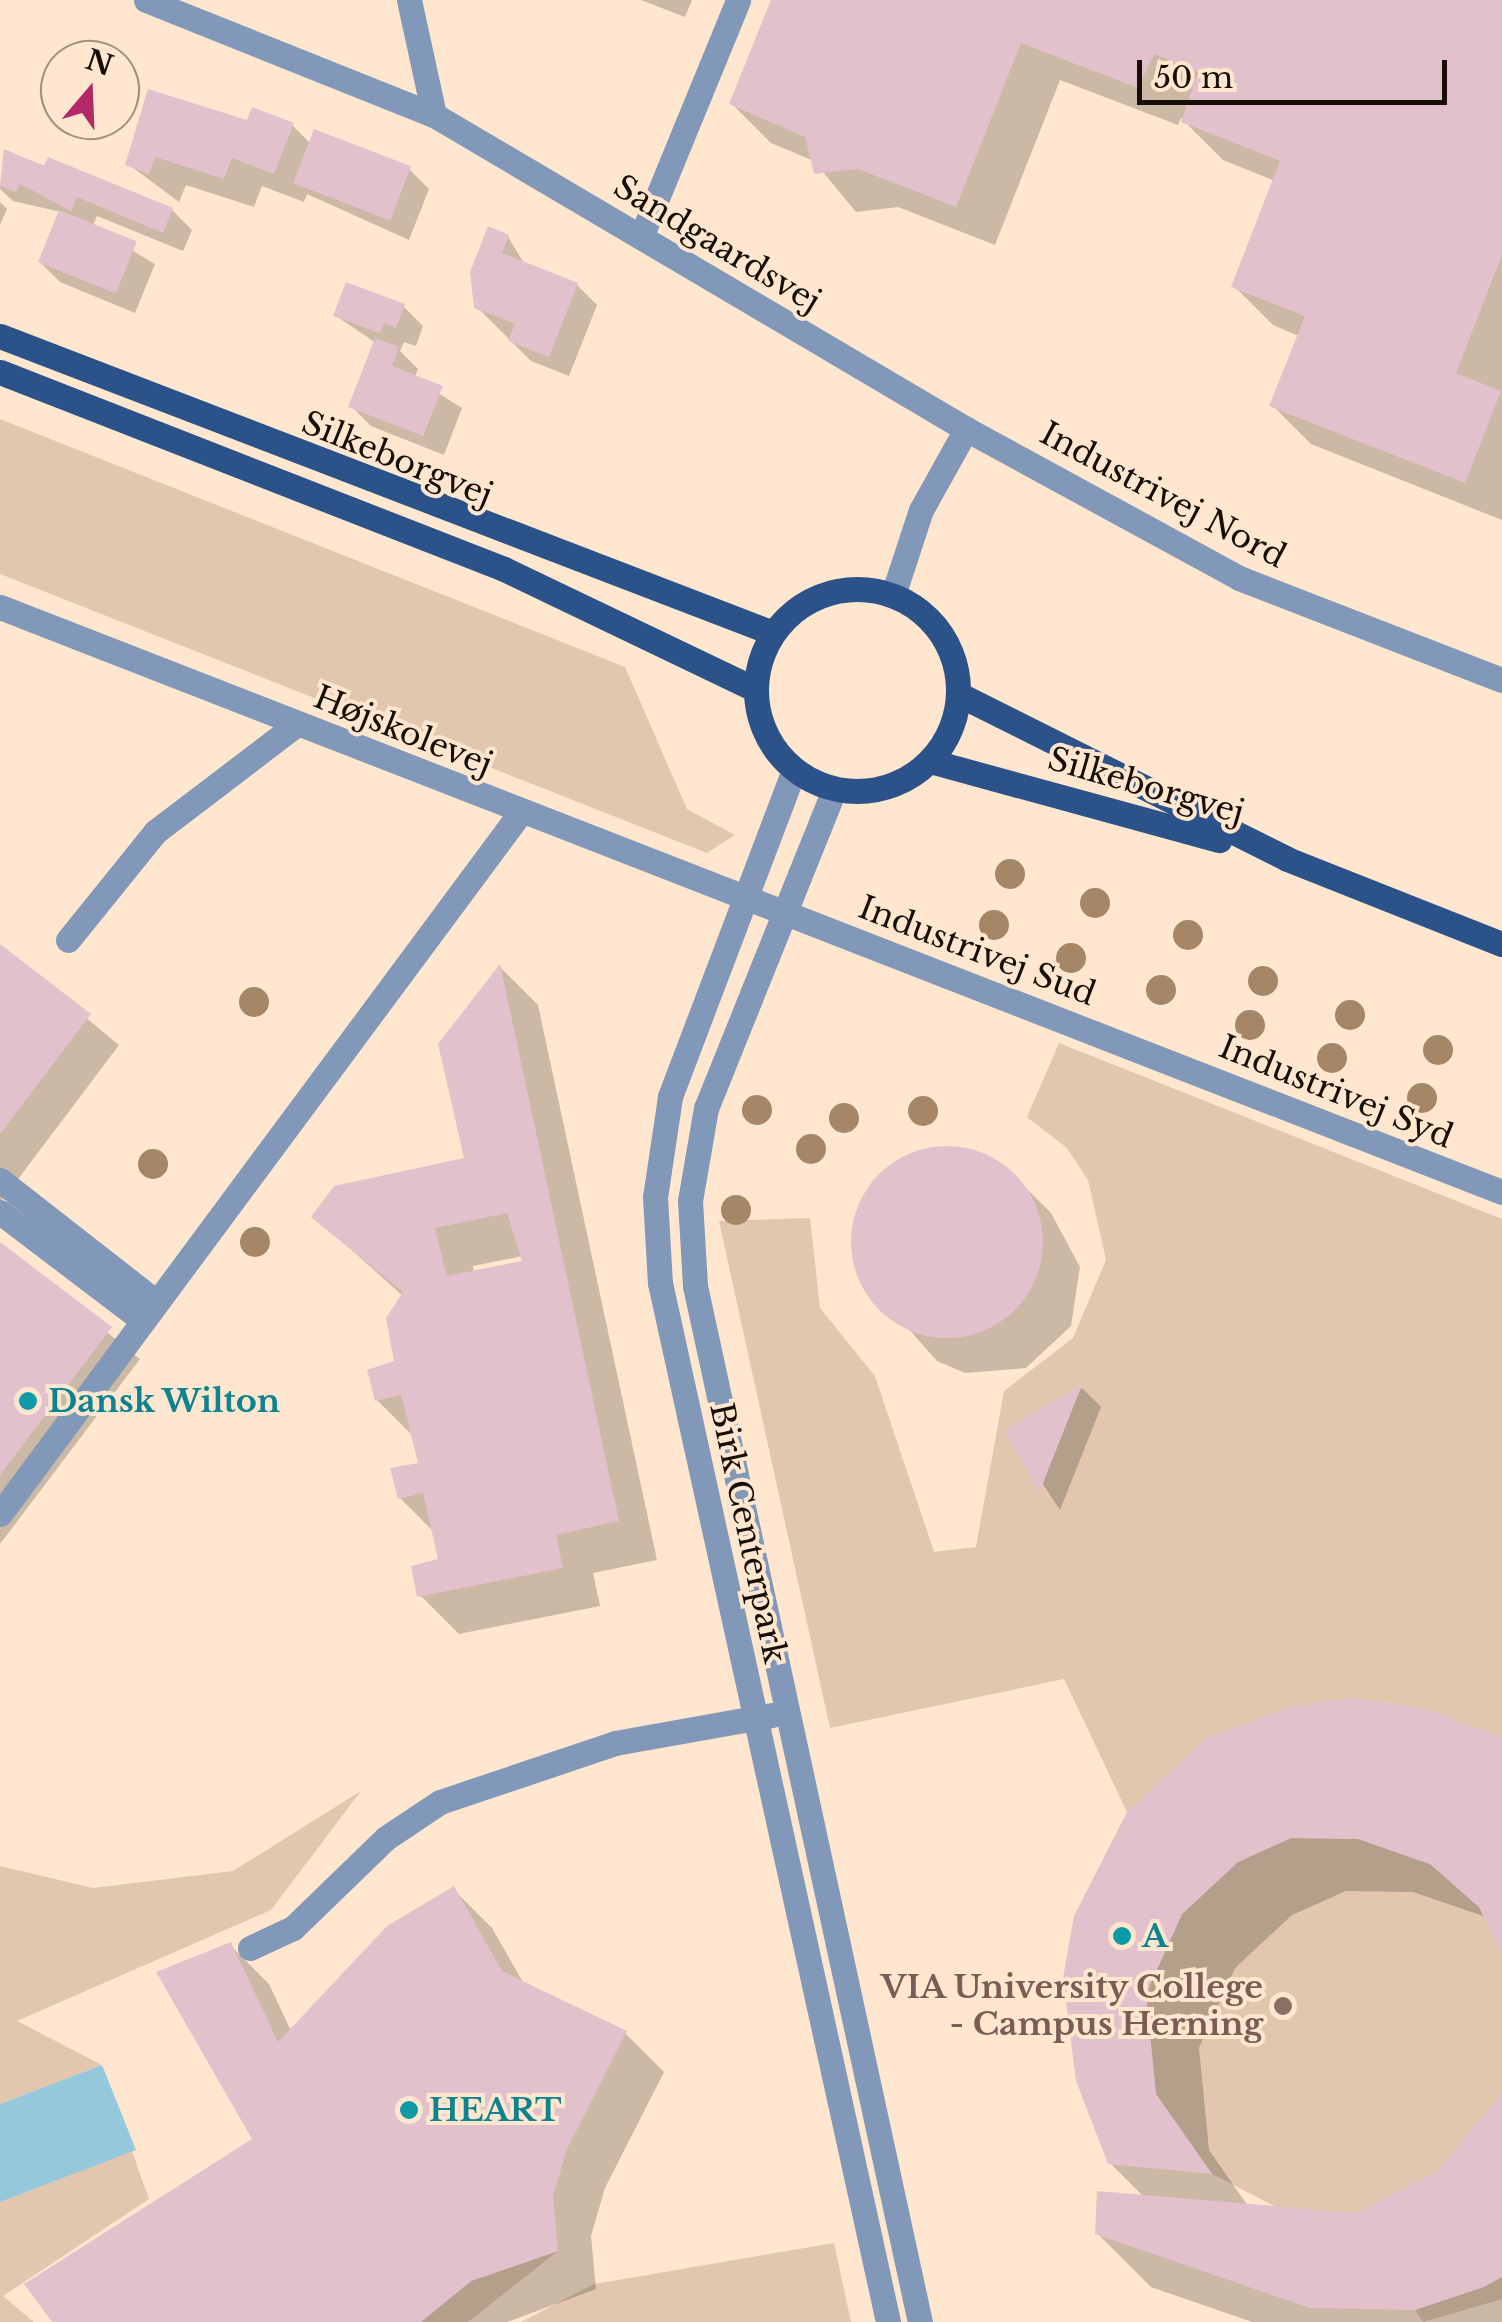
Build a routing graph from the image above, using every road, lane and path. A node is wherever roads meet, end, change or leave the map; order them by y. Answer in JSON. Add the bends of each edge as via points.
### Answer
{"nodes":[{"id":1,"x":146,"y":0,"type":"edge"},
{"id":2,"x":409,"y":0,"type":"edge"},
{"id":3,"x":738,"y":0,"type":"edge"},
{"id":4,"x":434,"y":115,"type":"junction"},
{"id":5,"x":641,"y":237,"type":"junction"},
{"id":6,"x":0,"y":336,"type":"edge"},
{"id":7,"x":0,"y":372,"type":"edge"},
{"id":8,"x":966,"y":429,"type":"junction"},
{"id":9,"x":892,"y":595,"type":"junction"},
{"id":10,"x":0,"y":607,"type":"edge"},
{"id":11,"x":772,"y":633,"type":"junction"},
{"id":12,"x":1502,"y":680,"type":"edge"},
{"id":13,"x":755,"y":690,"type":"junction"},
{"id":14,"x":958,"y":694,"type":"junction"},
{"id":15,"x":298,"y":724,"type":"junction"},
{"id":16,"x":930,"y":761,"type":"junction"},
{"id":17,"x":794,"y":770,"type":"junction"},
{"id":18,"x":834,"y":790,"type":"junction"},
{"id":19,"x":520,"y":813,"type":"junction"},
{"id":20,"x":1287,"y":859,"type":"junction"},
{"id":21,"x":743,"y":900,"type":"junction"},
{"id":22,"x":784,"y":910,"type":"junction"},
{"id":23,"x":68,"y":940,"type":"dead end"},
{"id":24,"x":1502,"y":944,"type":"edge"},
{"id":25,"x":1147,"y":1052,"type":"joint"},
{"id":26,"x":0,"y":1180,"type":"edge"},
{"id":27,"x":1502,"y":1192,"type":"edge"},
{"id":28,"x":0,"y":1212,"type":"edge"},
{"id":29,"x":148,"y":1310,"type":"junction"},
{"id":30,"x":0,"y":1514,"type":"edge"},
{"id":31,"x":787,"y":1712,"type":"junction"},
{"id":32,"x":756,"y":1718,"type":"junction"},
{"id":33,"x":250,"y":1948,"type":"dead end"},
{"id":34,"x":896,"y":2212,"type":"junction"},
{"id":35,"x":865,"y":2216,"type":"junction"},
{"id":36,"x":888,"y":2322,"type":"edge"},
{"id":37,"x":920,"y":2322,"type":"edge"}],
"edges":[{"from":1,"to":4,"type":"street","name":"Sandgaardsvej"},
{"from":2,"to":4,"type":"street"},
{"from":3,"to":5,"type":"street"},
{"from":4,"to":5,"type":"street","name":"Sandgaardsvej"},
{"from":5,"to":8,"type":"street","name":"Sandgaardsvej"},
{"from":6,"to":11,"type":"main road","name":"Silkeborgvej"},
{"from":7,"to":13,"type":"main road","name":"Silkeborgvej","via":[[504,570]]},
{"from":8,"to":9,"type":"street","via":[[921,510]]},
{"from":8,"to":12,"type":"street","name":"Industrivej Nord","via":[[1239,578]]},
{"from":9,"to":11,"type":"main road","via":[[822,594]]},
{"from":9,"to":14,"type":"main road","via":[[938,629]]},
{"from":10,"to":15,"type":"street","name":"Højskolevej"},
{"from":11,"to":13,"type":"main road"},
{"from":13,"to":17,"type":"main road","via":[[759,721]]},
{"from":14,"to":16,"type":"main road","via":[[948,736]]},
{"from":14,"to":20,"type":"main road","name":"Silkeborgvej","via":[[1007,727]]},
{"from":15,"to":19,"type":"street","name":"Højskolevej"},
{"from":15,"to":23,"type":"street","via":[[155,832]]},
{"from":16,"to":18,"type":"main road","via":[[894,785]]},
{"from":16,"to":20,"type":"main road","name":"Silkeborgvej"},
{"from":17,"to":18,"type":"main road"},
{"from":17,"to":21,"type":"street","name":"Birk Centerpark"},
{"from":18,"to":22,"type":"street","name":"Birk Centerpark"},
{"from":19,"to":21,"type":"street","name":"Højskolevej"},
{"from":19,"to":29,"type":"street"},
{"from":20,"to":24,"type":"main road","name":"Silkeborgvej"},
{"from":21,"to":22,"type":"street","name":"Højskolevej"},
{"from":21,"to":32,"type":"street","name":"Birk Centerpark","via":[[670,1097],[655,1197],[660,1283]]},
{"from":22,"to":25,"type":"street","name":"Industrivej Sud"},
{"from":22,"to":31,"type":"street","name":"Birk Centerpark","via":[[706,1108],[690,1201],[694,1286]]},
{"from":25,"to":27,"type":"street","name":"Industrivej Syd"},
{"from":26,"to":29,"type":"street"},
{"from":28,"to":29,"type":"street"},
{"from":29,"to":30,"type":"street"},
{"from":31,"to":32,"type":"street"},
{"from":31,"to":34,"type":"street","name":"Birk Centerpark"},
{"from":32,"to":33,"type":"street","via":[[596,1748],[440,1802],[386,1838],[294,1928]]},
{"from":32,"to":35,"type":"street","name":"Birk Centerpark"},
{"from":34,"to":35,"type":"street"},
{"from":34,"to":37,"type":"street","name":"Birk Centerpark"},
{"from":35,"to":36,"type":"street","name":"Birk Centerpark"}]}
